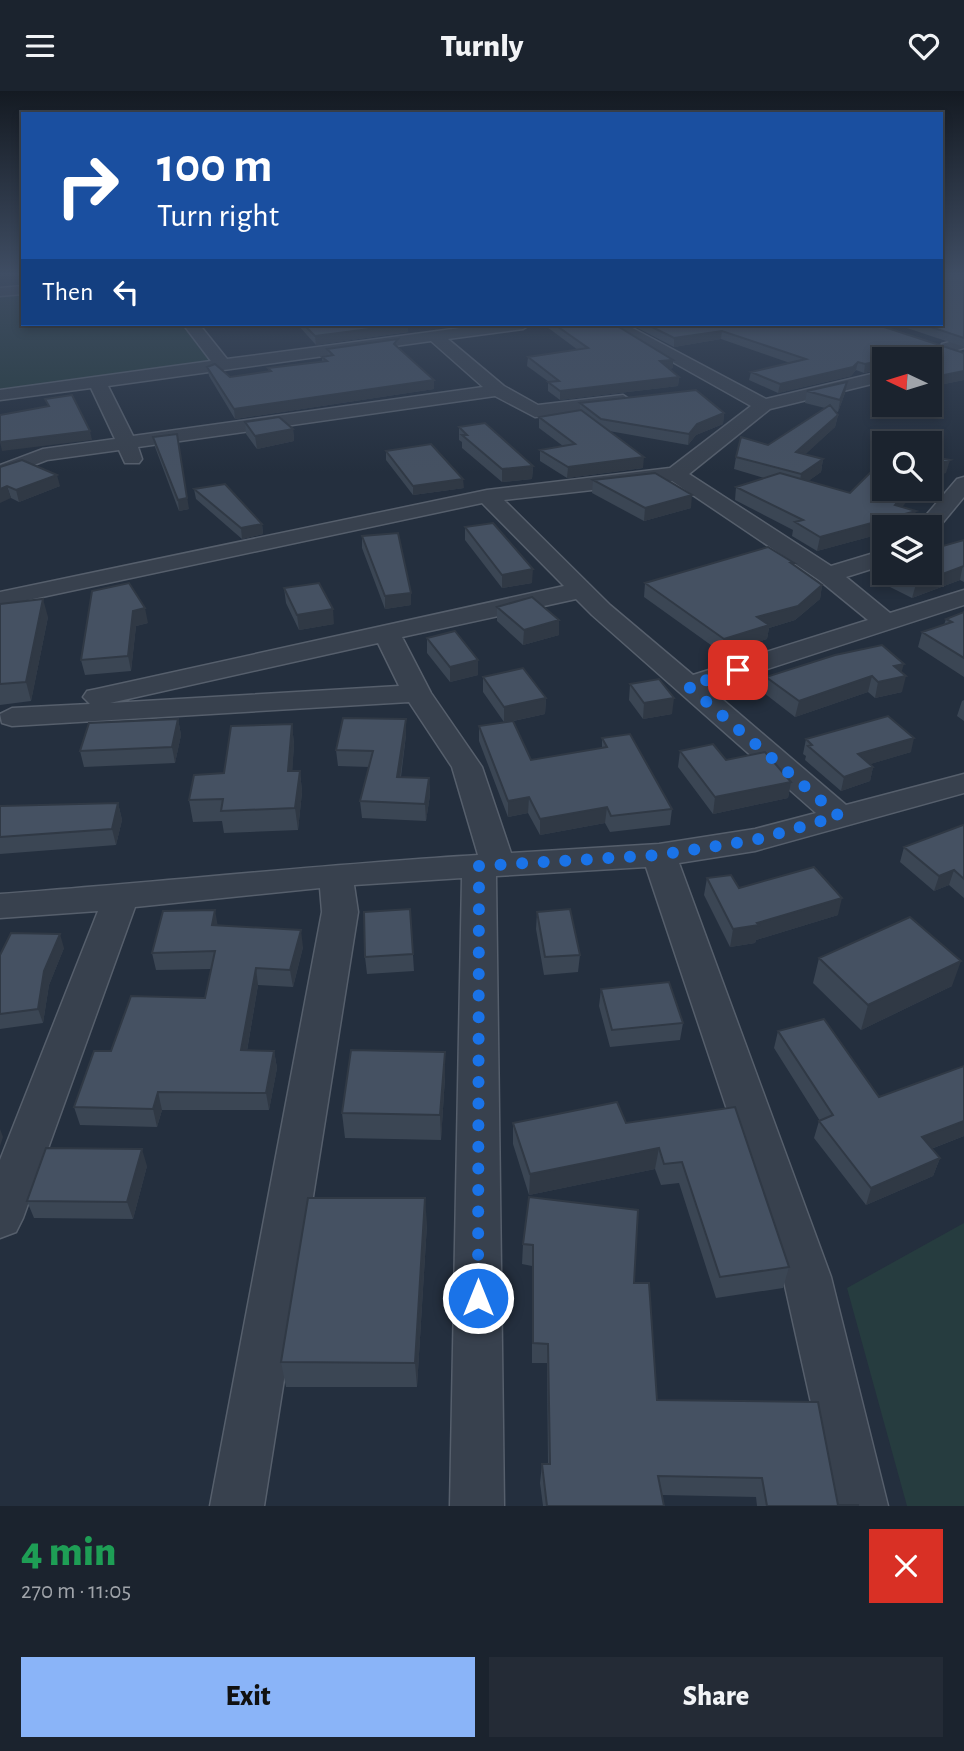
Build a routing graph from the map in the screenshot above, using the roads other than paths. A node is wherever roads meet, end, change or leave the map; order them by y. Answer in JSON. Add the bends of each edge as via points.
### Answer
{"nodes":[{"id":1,"x":203,"y":340,"type":"edge"},
{"id":2,"x":403,"y":340,"type":"edge"},
{"id":3,"x":439,"y":340,"type":"edge"},
{"id":4,"x":650,"y":340,"type":"edge"},
{"id":5,"x":964,"y":361,"type":"edge"},
{"id":6,"x":222,"y":364,"type":"junction"},
{"id":7,"x":942,"y":366,"type":"edge"},
{"id":8,"x":872,"y":379,"type":"edge"},
{"id":9,"x":97,"y":381,"type":"junction"},
{"id":10,"x":729,"y":388,"type":"junction"},
{"id":11,"x":498,"y":390,"type":"junction"},
{"id":12,"x":701,"y":391,"type":"edge"},
{"id":13,"x":0,"y":395,"type":"edge"},
{"id":14,"x":646,"y":398,"type":"edge"},
{"id":15,"x":764,"y":405,"type":"junction"},
{"id":16,"x":129,"y":451,"type":"junction"},
{"id":17,"x":0,"y":472,"type":"edge"},
{"id":18,"x":676,"y":474,"type":"junction"},
{"id":19,"x":964,"y":483,"type":"edge"},
{"id":20,"x":487,"y":496,"type":"junction"},
{"id":21,"x":936,"y":515,"type":"edge"},
{"id":22,"x":872,"y":561,"type":"edge"},
{"id":23,"x":828,"y":575,"type":"junction"},
{"id":24,"x":581,"y":590,"type":"junction"},
{"id":25,"x":964,"y":597,"type":"edge"},
{"id":26,"x":0,"y":599,"type":"edge"},
{"id":27,"x":886,"y":622,"type":"junction"},
{"id":28,"x":386,"y":632,"type":"junction"},
{"id":29,"x":688,"y":686,"type":"junction"},
{"id":30,"x":417,"y":693,"type":"junction"},
{"id":31,"x":6,"y":717,"type":"edge"},
{"id":32,"x":964,"y":783,"type":"edge"},
{"id":33,"x":839,"y":816,"type":"junction"},
{"id":34,"x":659,"y":855,"type":"junction"},
{"id":35,"x":488,"y":866,"type":"junction"},
{"id":36,"x":335,"y":875,"type":"junction"},
{"id":37,"x":121,"y":897,"type":"junction"},
{"id":38,"x":0,"y":906,"type":"edge"},
{"id":39,"x":0,"y":1217,"type":"edge"},
{"id":40,"x":237,"y":1506,"type":"edge"},
{"id":41,"x":477,"y":1506,"type":"edge"},
{"id":42,"x":861,"y":1506,"type":"edge"}],
"edges":[{"from":1,"to":6,"type":"street"},
{"from":2,"to":6,"type":"street"},
{"from":3,"to":11,"type":"street"},
{"from":4,"to":10,"type":"street"},
{"from":5,"to":7,"type":"street"},
{"from":6,"to":9,"type":"street"},
{"from":8,"to":15,"type":"street"},
{"from":9,"to":13,"type":"street"},
{"from":9,"to":16,"type":"street"},
{"from":10,"to":12,"type":"street"},
{"from":10,"to":15,"type":"street"},
{"from":11,"to":14,"type":"street","via":[[535,411]]},
{"from":11,"to":16,"type":"street"},
{"from":15,"to":18,"type":"street"},
{"from":16,"to":17,"type":"street","via":[[43,454]]},
{"from":18,"to":20,"type":"street"},
{"from":18,"to":23,"type":"street"},
{"from":19,"to":21,"type":"street"},
{"from":20,"to":24,"type":"street"},
{"from":20,"to":26,"type":"street"},
{"from":22,"to":23,"type":"street"},
{"from":23,"to":27,"type":"street"},
{"from":24,"to":28,"type":"street"},
{"from":24,"to":29,"type":"street"},
{"from":25,"to":27,"type":"street"},
{"from":27,"to":29,"type":"street"},
{"from":28,"to":30,"type":"street"},
{"from":28,"to":31,"type":"street"},
{"from":29,"to":33,"type":"street"},
{"from":30,"to":31,"type":"street"},
{"from":30,"to":35,"type":"street","via":[[467,767]]},
{"from":32,"to":33,"type":"street"},
{"from":33,"to":34,"type":"street","via":[[755,840]]},
{"from":34,"to":35,"type":"street"},
{"from":34,"to":42,"type":"street","via":[[807,1277]]},
{"from":35,"to":36,"type":"street"},
{"from":35,"to":41,"type":"street"},
{"from":36,"to":37,"type":"street"},
{"from":36,"to":40,"type":"street","via":[[340,912]]},
{"from":37,"to":38,"type":"street"},
{"from":37,"to":39,"type":"street"}]}
